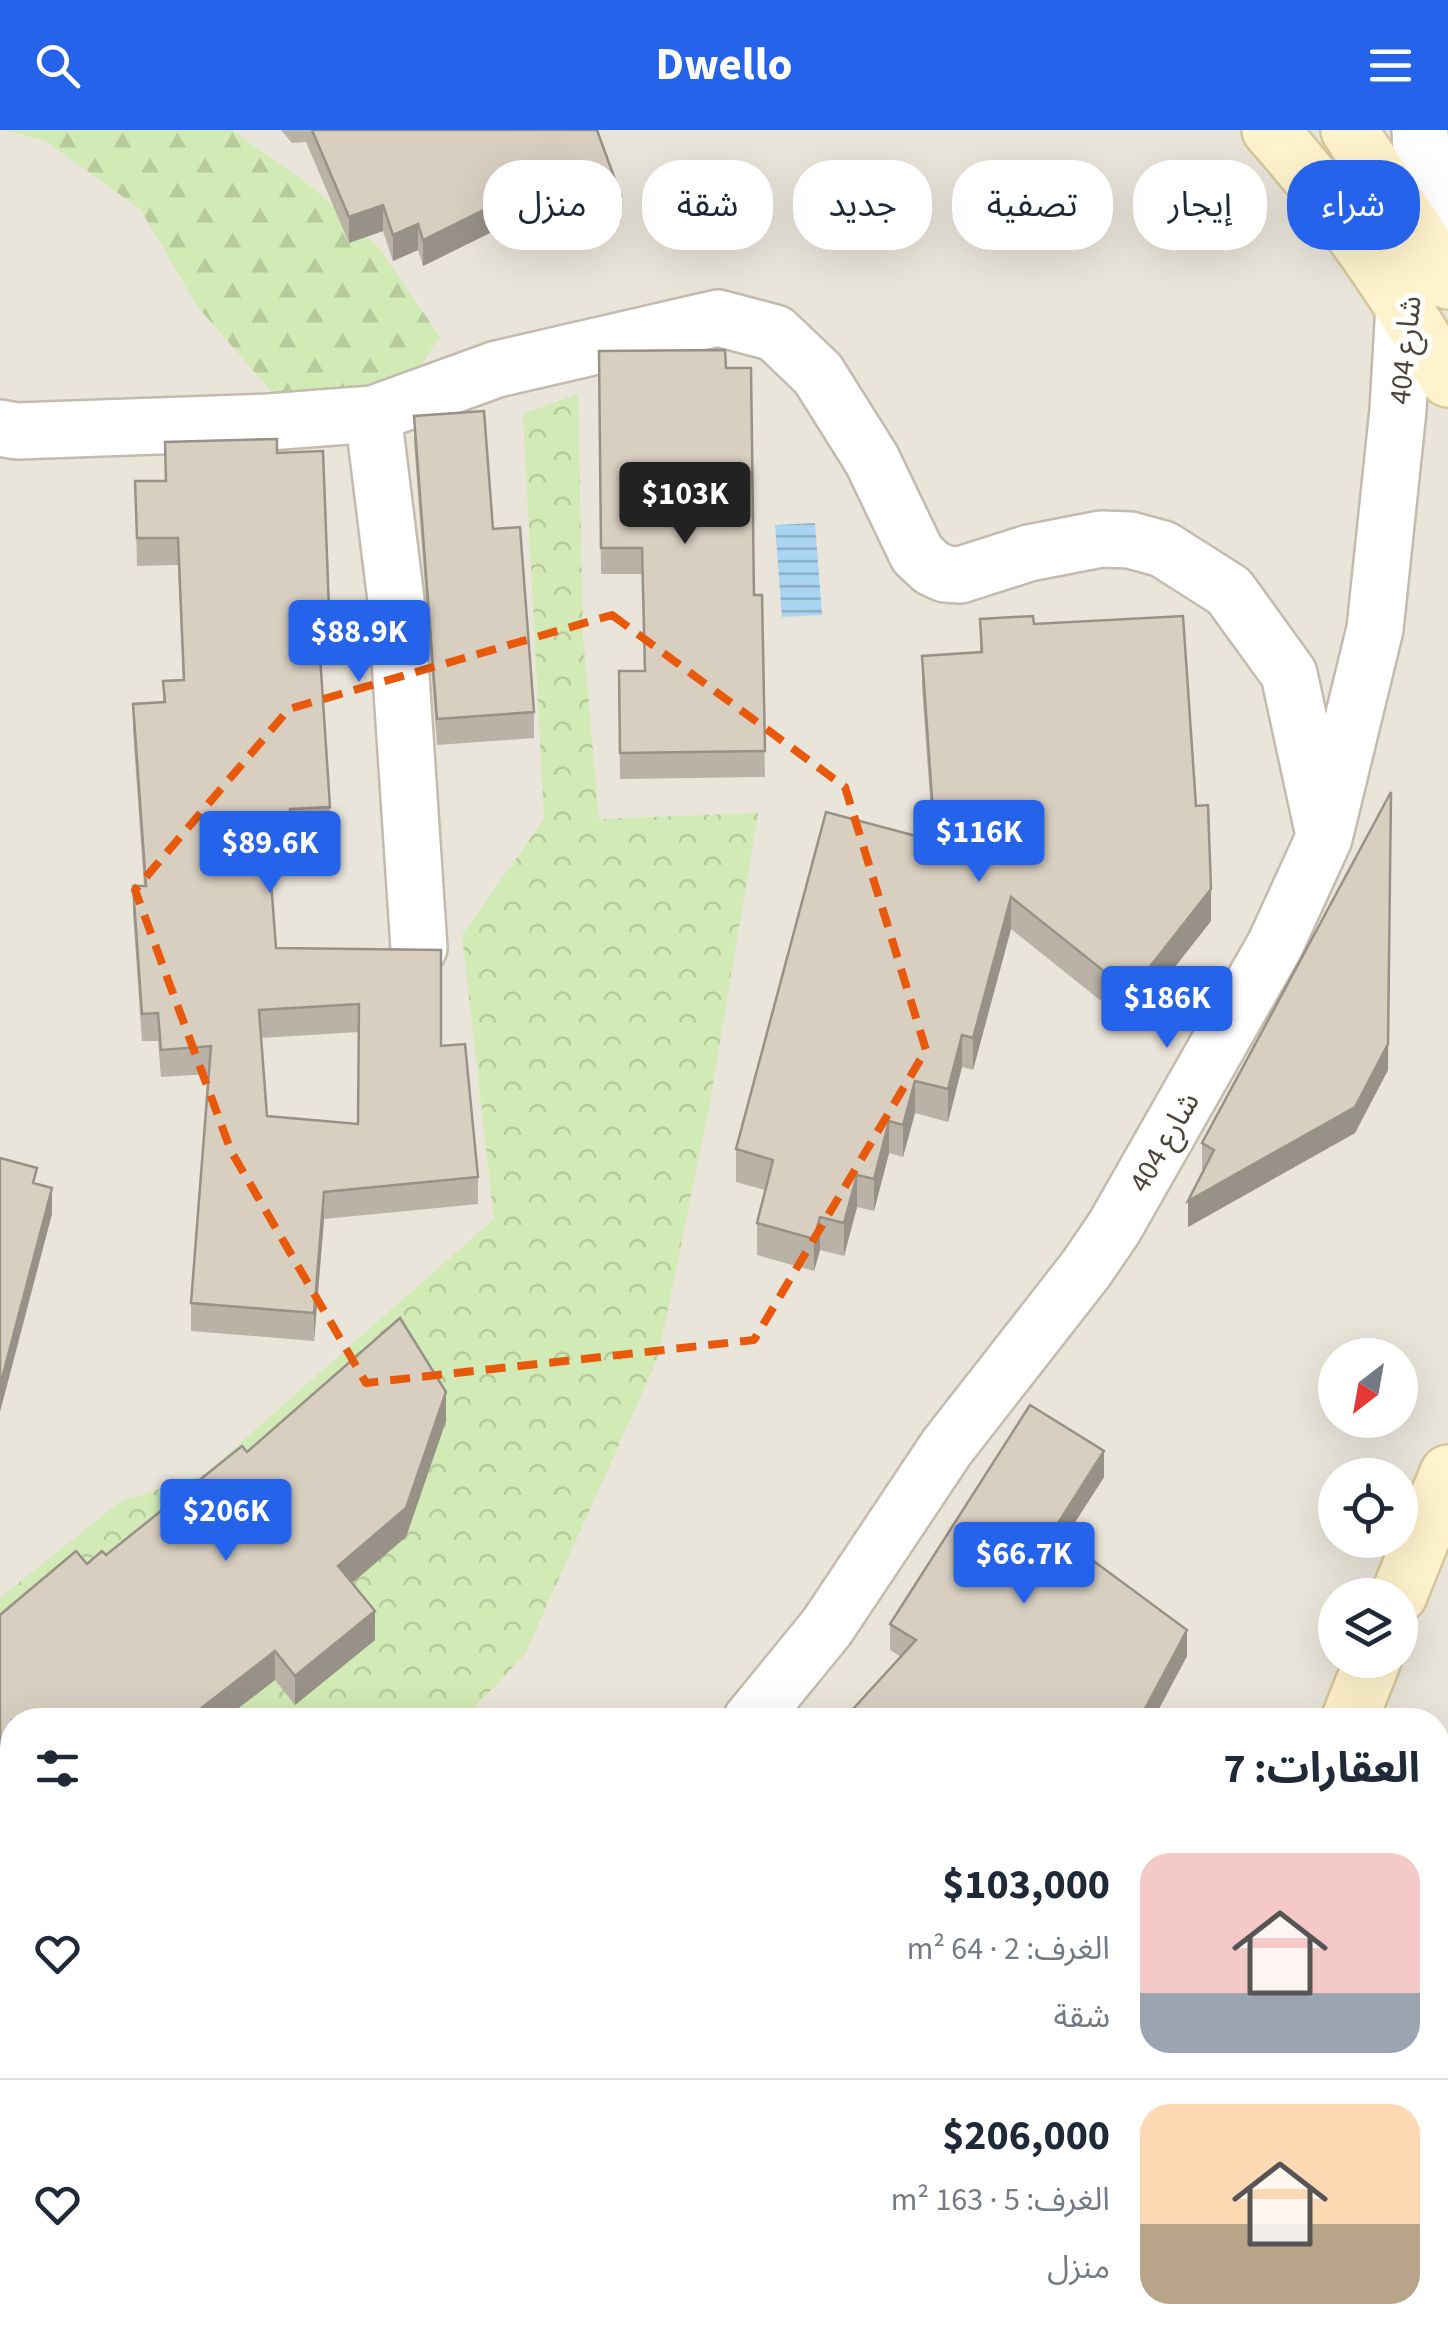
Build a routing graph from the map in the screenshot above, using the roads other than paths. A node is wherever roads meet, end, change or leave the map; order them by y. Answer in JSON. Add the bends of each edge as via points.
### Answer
{"nodes":[{"id":1,"x":1270,"y":130,"type":"edge"},
{"id":2,"x":1349,"y":130,"type":"edge"},
{"id":3,"x":1420,"y":130,"type":"edge"},
{"id":4,"x":1320,"y":152,"type":"edge"},
{"id":5,"x":1426,"y":276,"type":"edge"},
{"id":6,"x":1448,"y":378,"type":"edge"},
{"id":7,"x":374,"y":414,"type":"junction"},
{"id":8,"x":0,"y":428,"type":"edge"},
{"id":9,"x":1324,"y":838,"type":"junction"},
{"id":10,"x":419,"y":948,"type":"edge"},
{"id":11,"x":1448,"y":1473,"type":"edge"},
{"id":12,"x":1406,"y":1578,"type":"edge"},
{"id":13,"x":1366,"y":1678,"type":"edge"},
{"id":14,"x":761,"y":1708,"type":"edge"},
{"id":15,"x":1354,"y":1708,"type":"edge"}],
"edges":[{"from":1,"to":4,"type":"main road"},
{"from":2,"to":5,"type":"main road"},
{"from":3,"to":5,"type":"street","name":"شارع 404"},
{"from":4,"to":5,"type":"main road"},
{"from":5,"to":6,"type":"main road"},
{"from":5,"to":9,"type":"street","name":"شارع 404","via":[[1396,428],[1375,630]]},
{"from":7,"to":8,"type":"street"},
{"from":7,"to":9,"type":"street","via":[[497,369],[718,318],[775,332],[818,374],[872,460],[917,554],[932,568],[960,575],[1047,549],[1130,540],[1163,549],[1229,591],[1289,674]]},
{"from":7,"to":10,"type":"street","via":[[396,600]]},
{"from":9,"to":14,"type":"street","name":"شارع 404","via":[[1275,944],[1114,1228],[947,1448],[827,1627]]},
{"from":11,"to":12,"type":"main road"},
{"from":13,"to":15,"type":"main road"}]}
